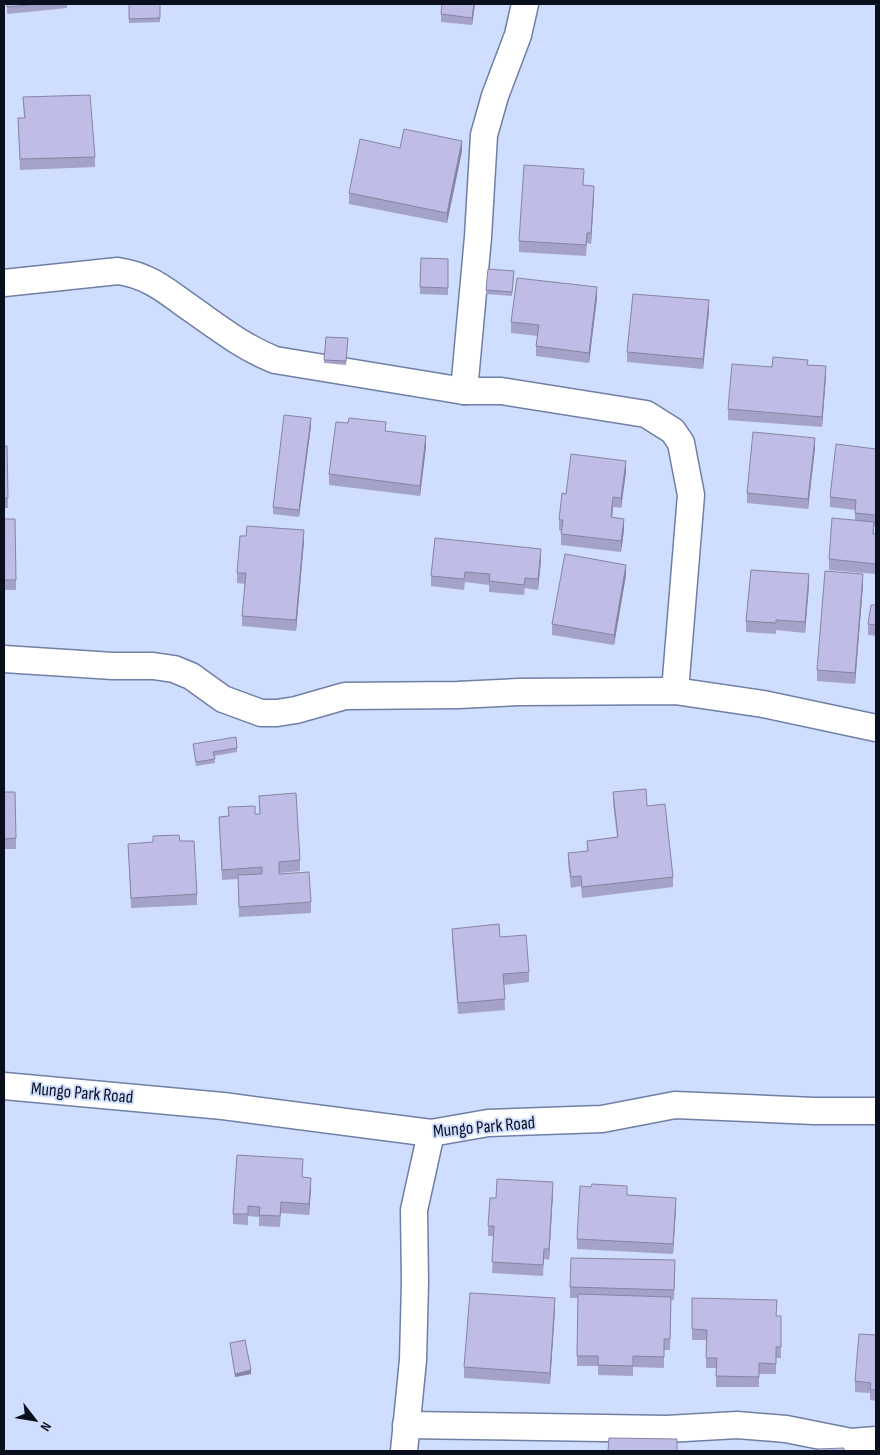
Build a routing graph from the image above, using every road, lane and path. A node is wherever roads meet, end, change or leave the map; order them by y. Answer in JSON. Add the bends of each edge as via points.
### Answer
{"nodes":[{"id":1,"x":525,"y":4,"type":"edge"},
{"id":2,"x":4,"y":283,"type":"edge"},
{"id":3,"x":464,"y":391,"type":"junction"},
{"id":4,"x":4,"y":660,"type":"edge"},
{"id":5,"x":675,"y":691,"type":"junction"},
{"id":6,"x":876,"y":728,"type":"edge"},
{"id":7,"x":4,"y":1086,"type":"edge"},
{"id":8,"x":876,"y":1111,"type":"edge"},
{"id":9,"x":431,"y":1133,"type":"junction"},
{"id":10,"x":406,"y":1425,"type":"junction"},
{"id":11,"x":876,"y":1440,"type":"edge"},
{"id":12,"x":404,"y":1451,"type":"edge"}],
"edges":[{"from":1,"to":3,"type":"street","via":[[484,135]]},
{"from":2,"to":3,"type":"street","via":[[111,271],[135,274],[154,282],[235,339],[275,360]]},
{"from":3,"to":5,"type":"street","via":[[501,391],[646,414],[673,432],[681,443],[691,495]]},
{"from":4,"to":5,"type":"street","via":[[174,669],[191,676],[224,699],[261,713],[296,710],[345,696]]},
{"from":5,"to":6,"type":"street","via":[[763,704]]},
{"from":7,"to":9,"type":"street","name":"Mungo Park Road","via":[[223,1106]]},
{"from":8,"to":9,"type":"street","name":"Mungo Park Road","via":[[675,1105],[602,1119],[488,1123]]},
{"from":9,"to":10,"type":"street","via":[[414,1210],[413,1360]]},
{"from":10,"to":11,"type":"street","via":[[666,1430],[737,1425],[786,1429],[851,1442]]},
{"from":10,"to":12,"type":"street"}]}
